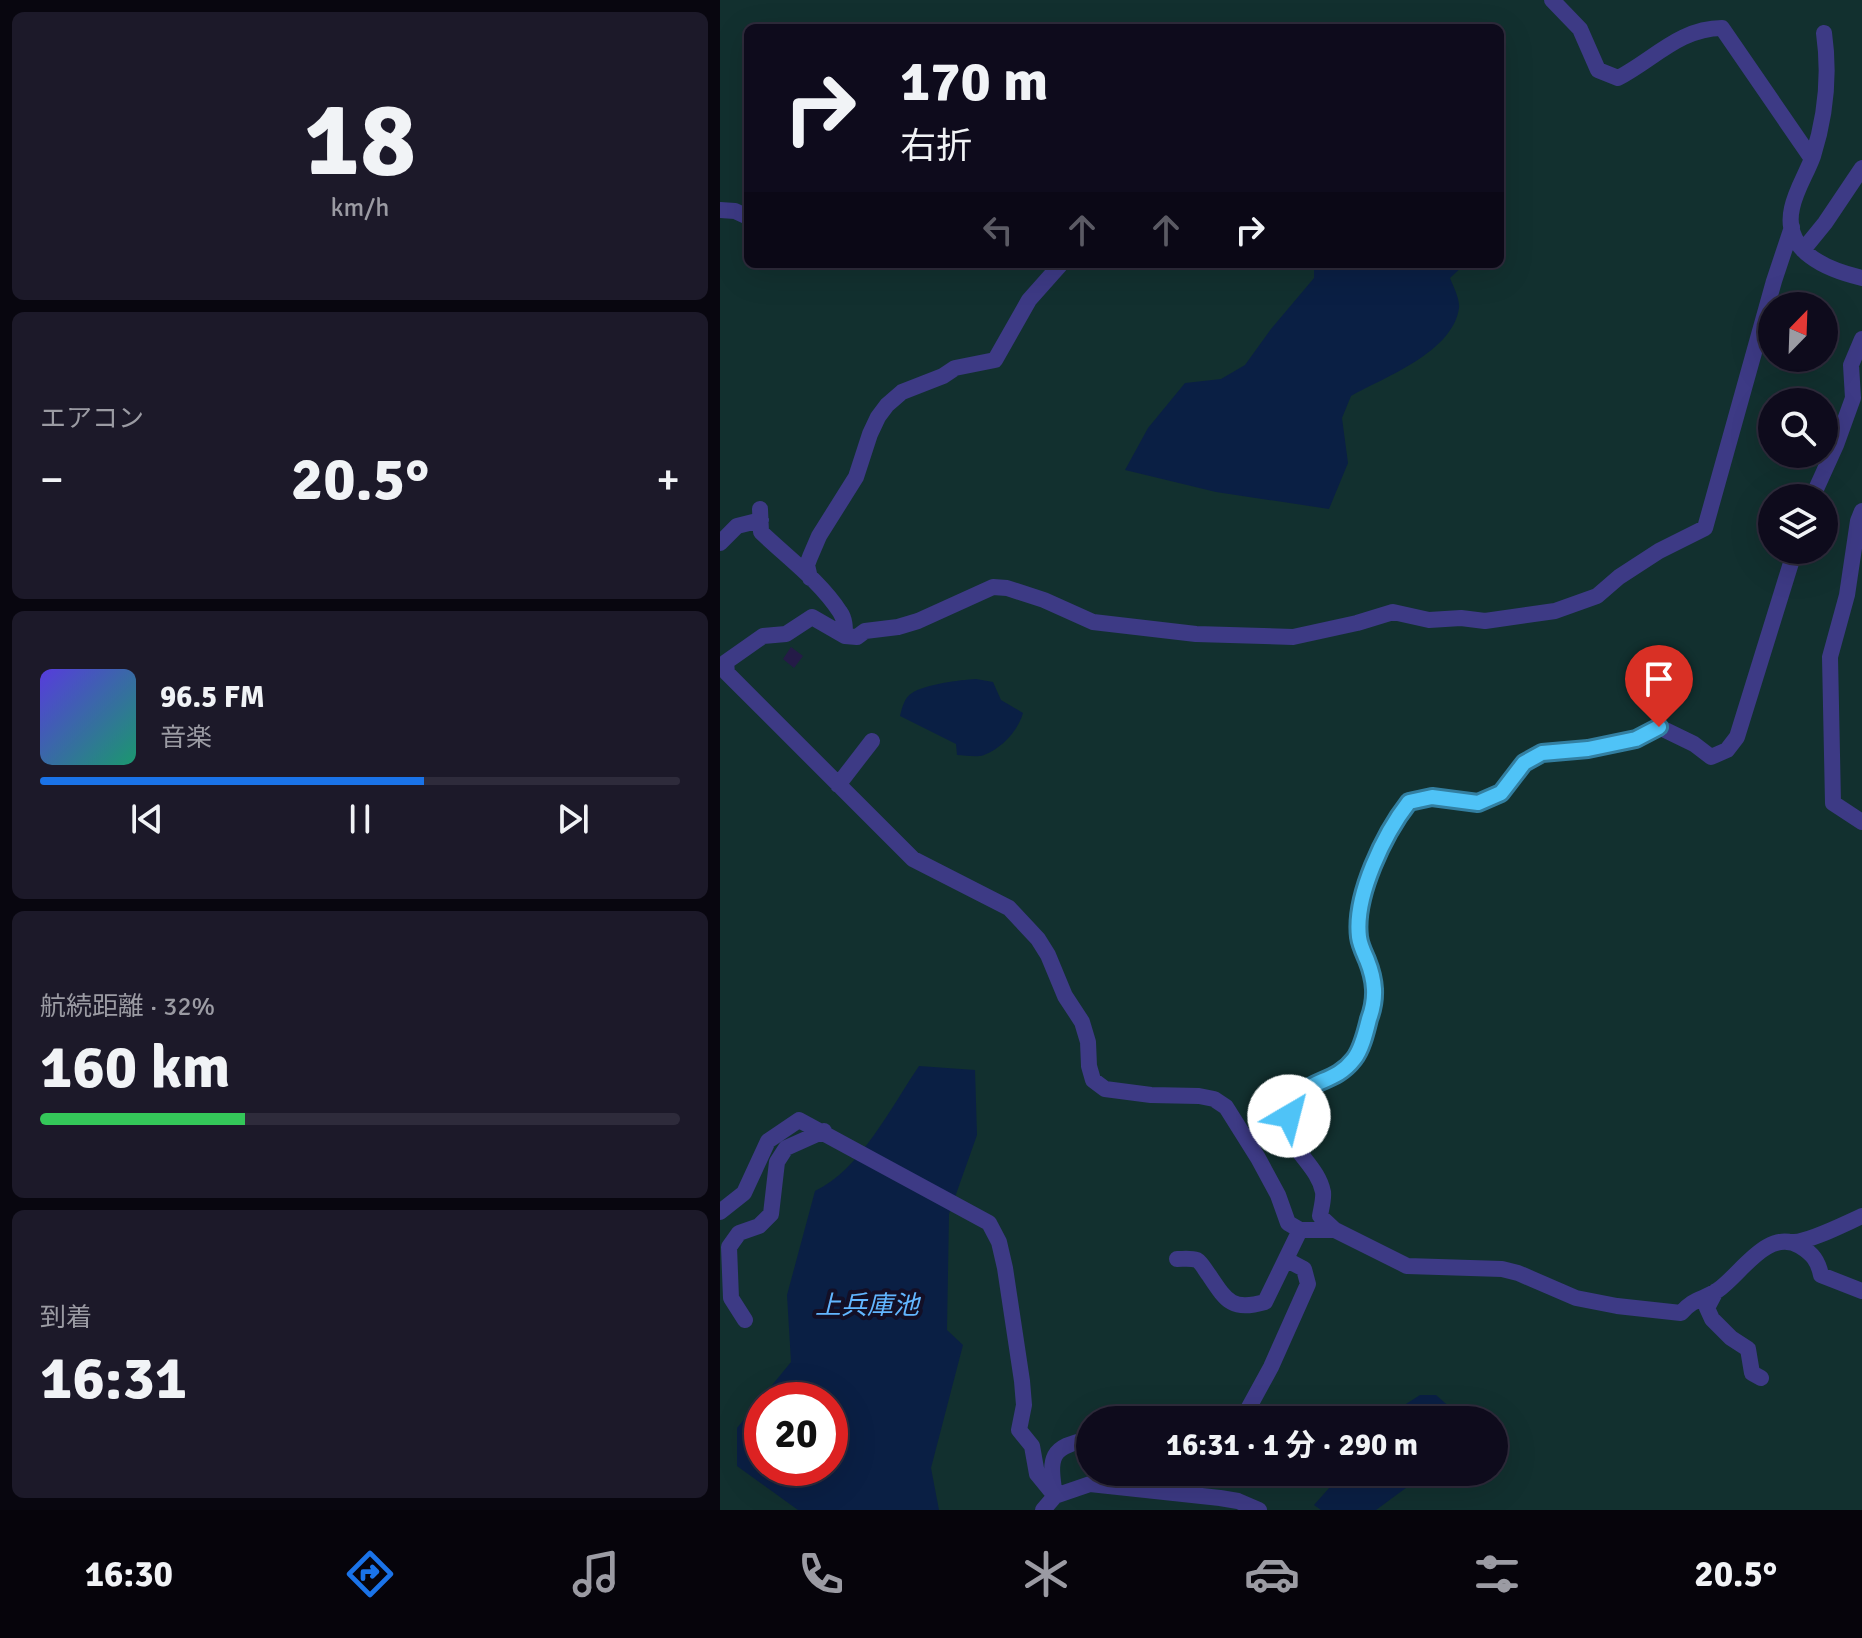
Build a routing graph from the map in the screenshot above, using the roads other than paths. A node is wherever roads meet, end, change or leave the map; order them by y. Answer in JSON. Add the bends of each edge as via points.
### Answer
{"nodes":[{"id":1,"x":1552,"y":0,"type":"edge"},
{"id":2,"x":1824,"y":33,"type":"dead end"},
{"id":3,"x":1812,"y":159,"type":"junction"},
{"id":4,"x":1862,"y":168,"type":"edge"},
{"id":5,"x":720,"y":210,"type":"edge"},
{"id":6,"x":744,"y":215,"type":"edge"},
{"id":7,"x":1792,"y":227,"type":"junction"},
{"id":8,"x":1803,"y":250,"type":"junction"},
{"id":9,"x":1057,"y":268,"type":"edge"},
{"id":10,"x":1862,"y":278,"type":"edge"},
{"id":11,"x":1862,"y":339,"type":"edge"},
{"id":12,"x":1818,"y":484,"type":"edge"},
{"id":13,"x":1862,"y":511,"type":"edge"},
{"id":14,"x":720,"y":543,"type":"edge"},
{"id":15,"x":1791,"y":564,"type":"edge"},
{"id":16,"x":810,"y":578,"type":"junction"},
{"id":17,"x":845,"y":636,"type":"junction"},
{"id":18,"x":872,"y":741,"type":"dead end"},
{"id":19,"x":838,"y":785,"type":"junction"},
{"id":20,"x":1862,"y":822,"type":"edge"},
{"id":21,"x":824,"y":1131,"type":"junction"},
{"id":22,"x":720,"y":1212,"type":"edge"},
{"id":23,"x":1862,"y":1216,"type":"edge"},
{"id":24,"x":1300,"y":1230,"type":"junction"},
{"id":25,"x":1335,"y":1230,"type":"junction"},
{"id":26,"x":1794,"y":1242,"type":"junction"},
{"id":27,"x":1177,"y":1259,"type":"dead end"},
{"id":28,"x":1287,"y":1260,"type":"junction"},
{"id":29,"x":1716,"y":1291,"type":"junction"},
{"id":30,"x":1862,"y":1291,"type":"edge"},
{"id":31,"x":745,"y":1320,"type":"dead end"},
{"id":32,"x":1761,"y":1378,"type":"dead end"},
{"id":33,"x":1250,"y":1406,"type":"edge"},
{"id":34,"x":1076,"y":1443,"type":"edge"},
{"id":35,"x":1055,"y":1496,"type":"junction"},
{"id":36,"x":1043,"y":1510,"type":"edge"},
{"id":37,"x":1259,"y":1510,"type":"edge"}],
"edges":[{"from":1,"to":3,"type":"lane","via":[[1580,29],[1598,70],[1618,78],[1674,40],[1722,28]]},
{"from":2,"to":3,"type":"lane","via":[[1829,64],[1825,111]]},
{"from":3,"to":7,"type":"lane","via":[[1791,210]]},
{"from":4,"to":8,"type":"lane"},
{"from":5,"to":6,"type":"lane"},
{"from":7,"to":8,"type":"lane"},
{"from":7,"to":17,"type":"lane","via":[[1705,528],[1659,551],[1597,596],[1555,611],[1485,621],[1429,620],[1393,612],[1293,637],[1196,634],[1093,622],[1044,600],[993,587],[918,621]]},
{"from":8,"to":10,"type":"lane","via":[[1817,263]]},
{"from":9,"to":16,"type":"lane","via":[[1029,300],[995,360],[955,368],[902,392],[887,405],[870,434],[856,477],[819,536],[807,565]]},
{"from":11,"to":12,"type":"lane","via":[[1851,365],[1853,398]]},
{"from":13,"to":20,"type":"lane","via":[[1830,657],[1829,709],[1833,803]]},
{"from":14,"to":16,"type":"lane","via":[[737,526],[761,515],[761,532]]},
{"from":15,"to":25,"type":"lane","via":[[1737,737],[1727,750],[1711,757],[1659,727],[1636,739],[1542,753],[1524,763],[1501,793],[1478,803],[1432,797],[1409,802],[1393,822],[1360,911],[1359,939],[1376,987],[1371,1015],[1355,1058],[1336,1075],[1301,1090],[1289,1116],[1287,1133],[1317,1175],[1323,1194],[1320,1216]]},
{"from":16,"to":17,"type":"lane","via":[[840,611]]},
{"from":17,"to":19,"type":"lane","via":[[812,617],[786,634],[763,636],[726,662],[727,673]]},
{"from":18,"to":19,"type":"lane"},
{"from":19,"to":24,"type":"lane","via":[[913,859],[1009,908],[1038,939],[1082,1022],[1093,1080],[1105,1089],[1199,1096],[1226,1107],[1278,1195],[1288,1223]]},
{"from":21,"to":22,"type":"lane","via":[[799,1120],[768,1141],[744,1193]]},
{"from":21,"to":31,"type":"lane","via":[[786,1148],[777,1162],[771,1214],[759,1226],[739,1233],[729,1247],[731,1298]]},
{"from":21,"to":35,"type":"lane","via":[[989,1223],[999,1242],[1022,1381],[1019,1430],[1032,1446],[1037,1474]]},
{"from":23,"to":26,"type":"lane"},
{"from":24,"to":25,"type":"lane"},
{"from":24,"to":28,"type":"lane"},
{"from":25,"to":29,"type":"lane","via":[[1407,1266],[1502,1269],[1576,1298],[1617,1306],[1681,1313],[1691,1301]]},
{"from":26,"to":29,"type":"lane","via":[[1771,1243]]},
{"from":26,"to":30,"type":"lane","via":[[1817,1259],[1821,1275]]},
{"from":27,"to":28,"type":"lane","via":[[1200,1262],[1223,1296],[1247,1307],[1265,1302]]},
{"from":28,"to":33,"type":"lane","via":[[1304,1269],[1308,1284]]},
{"from":29,"to":32,"type":"lane","via":[[1707,1308],[1712,1319],[1748,1349],[1752,1373]]},
{"from":34,"to":35,"type":"lane","via":[[1060,1447],[1054,1455]]},
{"from":35,"to":36,"type":"lane"},
{"from":35,"to":37,"type":"lane","via":[[1090,1484],[1220,1498]]}]}
